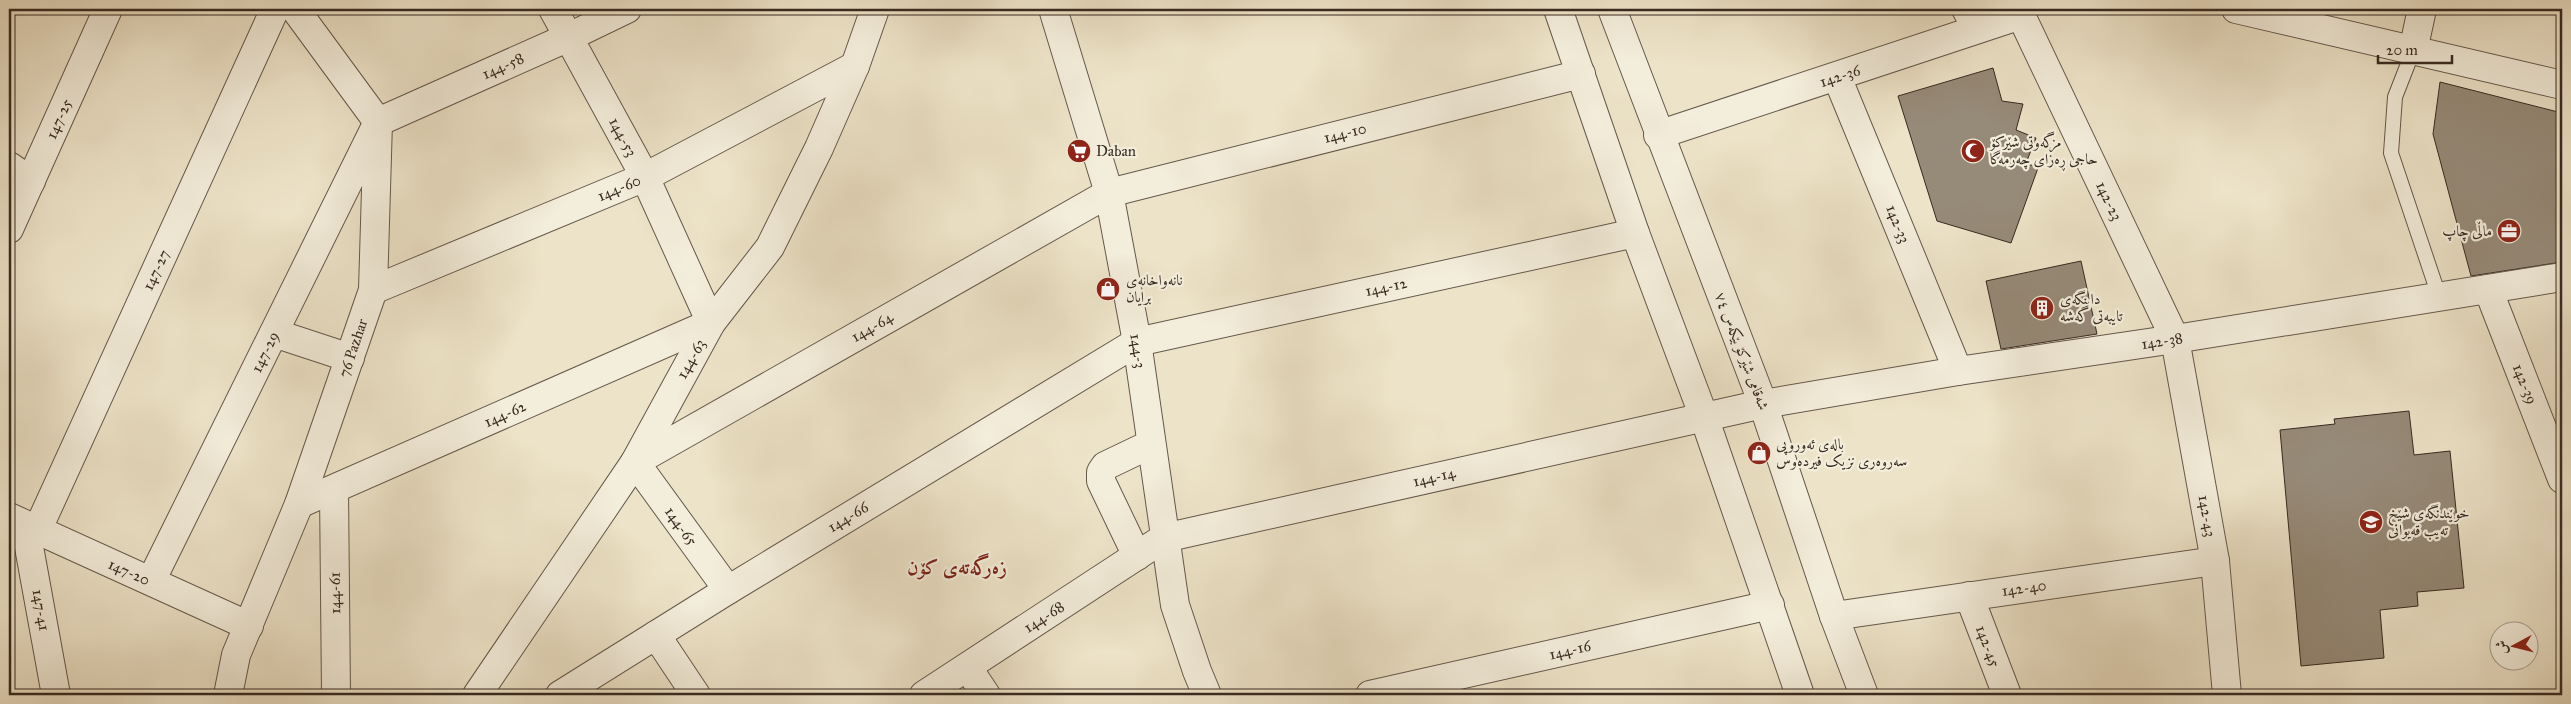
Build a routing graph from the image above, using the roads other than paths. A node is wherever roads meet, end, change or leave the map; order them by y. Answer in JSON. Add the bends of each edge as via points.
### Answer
{"nodes":[{"id":1,"x":108,"y":9,"type":"edge"},
{"id":2,"x":275,"y":9,"type":"edge"},
{"id":3,"x":296,"y":9,"type":"edge"},
{"id":4,"x":553,"y":9,"type":"edge"},
{"id":5,"x":627,"y":9,"type":"edge"},
{"id":6,"x":875,"y":9,"type":"edge"},
{"id":7,"x":1053,"y":9,"type":"edge"},
{"id":8,"x":1558,"y":9,"type":"edge"},
{"id":9,"x":1612,"y":9,"type":"edge"},
{"id":10,"x":2236,"y":9,"type":"edge"},
{"id":11,"x":2422,"y":9,"type":"edge"},
{"id":12,"x":2020,"y":12,"type":"edge"},
{"id":13,"x":1971,"y":19,"type":"edge"},
{"id":14,"x":569,"y":37,"type":"junction"},
{"id":15,"x":2413,"y":51,"type":"junction"},
{"id":16,"x":855,"y":66,"type":"junction"},
{"id":17,"x":1581,"y":74,"type":"junction"},
{"id":18,"x":1838,"y":77,"type":"junction"},
{"id":19,"x":2562,"y":85,"type":"edge"},
{"id":20,"x":378,"y":122,"type":"junction"},
{"id":21,"x":1658,"y":135,"type":"junction"},
{"id":22,"x":9,"y":166,"type":"edge"},
{"id":23,"x":645,"y":177,"type":"junction"},
{"id":24,"x":32,"y":181,"type":"junction"},
{"id":25,"x":1109,"y":193,"type":"junction"},
{"id":26,"x":9,"y":229,"type":"edge"},
{"id":27,"x":1635,"y":232,"type":"junction"},
{"id":28,"x":2562,"y":277,"type":"edge"},
{"id":29,"x":2488,"y":289,"type":"junction"},
{"id":30,"x":373,"y":290,"type":"junction"},
{"id":31,"x":2439,"y":296,"type":"junction"},
{"id":32,"x":711,"y":323,"type":"junction"},
{"id":33,"x":274,"y":333,"type":"junction"},
{"id":34,"x":2175,"y":339,"type":"junction"},
{"id":35,"x":1137,"y":342,"type":"junction"},
{"id":36,"x":350,"y":358,"type":"junction"},
{"id":37,"x":1958,"y":371,"type":"junction"},
{"id":38,"x":1763,"y":404,"type":"junction"},
{"id":39,"x":1704,"y":417,"type":"junction"},
{"id":40,"x":1151,"y":444,"type":"junction"},
{"id":41,"x":635,"y":462,"type":"junction"},
{"id":42,"x":2562,"y":479,"type":"edge"},
{"id":43,"x":334,"y":490,"type":"junction"},
{"id":44,"x":299,"y":504,"type":"junction"},
{"id":45,"x":24,"y":524,"type":"edge"},
{"id":46,"x":1164,"y":538,"type":"junction"},
{"id":47,"x":1136,"y":556,"type":"junction"},
{"id":48,"x":2215,"y":561,"type":"junction"},
{"id":49,"x":151,"y":581,"type":"junction"},
{"id":50,"x":728,"y":590,"type":"junction"},
{"id":51,"x":1969,"y":596,"type":"junction"},
{"id":52,"x":1770,"y":605,"type":"junction"},
{"id":53,"x":1834,"y":616,"type":"junction"},
{"id":54,"x":249,"y":626,"type":"junction"},
{"id":55,"x":656,"y":635,"type":"junction"},
{"id":56,"x":968,"y":668,"type":"junction"},
{"id":57,"x":56,"y":695,"type":"edge"},
{"id":58,"x":228,"y":695,"type":"edge"},
{"id":59,"x":336,"y":695,"type":"edge"},
{"id":60,"x":478,"y":695,"type":"edge"},
{"id":61,"x":560,"y":695,"type":"edge"},
{"id":62,"x":696,"y":695,"type":"edge"},
{"id":63,"x":924,"y":695,"type":"edge"},
{"id":64,"x":986,"y":695,"type":"edge"},
{"id":65,"x":1207,"y":695,"type":"edge"},
{"id":66,"x":1370,"y":695,"type":"edge"},
{"id":67,"x":1800,"y":695,"type":"edge"},
{"id":68,"x":1864,"y":695,"type":"edge"},
{"id":69,"x":2007,"y":695,"type":"edge"},
{"id":70,"x":2226,"y":695,"type":"edge"}],
"edges":[{"from":1,"to":24,"type":"street","name":"147-25"},
{"from":2,"to":45,"type":"street","name":"147-27"},
{"from":3,"to":20,"type":"street"},
{"from":4,"to":14,"type":"street","name":"144-53"},
{"from":5,"to":14,"type":"street","name":"144-58"},
{"from":6,"to":16,"type":"street","name":"144-63"},
{"from":7,"to":25,"type":"street","name":"144-3"},
{"from":8,"to":17,"type":"street"},
{"from":9,"to":21,"type":"street","name":"شەقامی شێرکۆ بێکەس ٧٤"},
{"from":10,"to":15,"type":"street"},
{"from":11,"to":15,"type":"street"},
{"from":12,"to":13,"type":"street","name":"142-36"},
{"from":12,"to":34,"type":"street","name":"142-23"},
{"from":13,"to":18,"type":"street","name":"142-36"},
{"from":14,"to":20,"type":"street","name":"144-58"},
{"from":14,"to":23,"type":"street","name":"144-53"},
{"from":15,"to":19,"type":"street"},
{"from":15,"to":31,"type":"lane","via":[[2395,97],[2391,153]]},
{"from":16,"to":23,"type":"street","name":"144-60"},
{"from":16,"to":32,"type":"street","name":"144-63","via":[[797,197],[770,247]]},
{"from":17,"to":25,"type":"street","name":"144-10"},
{"from":17,"to":27,"type":"street"},
{"from":18,"to":21,"type":"street","name":"142-36"},
{"from":18,"to":37,"type":"street","name":"142-33"},
{"from":20,"to":30,"type":"street","name":"76 Pazhar"},
{"from":20,"to":33,"type":"street","name":"147-29"},
{"from":21,"to":38,"type":"street","name":"شەقامی شێرکۆ بێکەس ٧٤"},
{"from":22,"to":24,"type":"street"},
{"from":23,"to":30,"type":"street","name":"144-60"},
{"from":23,"to":32,"type":"street","name":"144-53"},
{"from":24,"to":26,"type":"street","name":"147-25"},
{"from":25,"to":35,"type":"street","name":"144-3"},
{"from":25,"to":41,"type":"street","name":"144-64"},
{"from":27,"to":35,"type":"street","name":"144-12"},
{"from":27,"to":39,"type":"street"},
{"from":28,"to":29,"type":"street","name":"142-38"},
{"from":29,"to":31,"type":"street","name":"142-38"},
{"from":29,"to":42,"type":"street","name":"142-39"},
{"from":30,"to":36,"type":"street","name":"76 Pazhar"},
{"from":31,"to":34,"type":"street","name":"142-38"},
{"from":32,"to":41,"type":"street","name":"144-63"},
{"from":32,"to":43,"type":"street","name":"144-62"},
{"from":33,"to":36,"type":"street"},
{"from":33,"to":49,"type":"street","name":"147-29"},
{"from":34,"to":37,"type":"street","name":"142-38"},
{"from":34,"to":48,"type":"street","name":"142-43"},
{"from":35,"to":40,"type":"street","name":"144-3"},
{"from":35,"to":50,"type":"street","name":"144-66"},
{"from":36,"to":44,"type":"street","name":"76 Pazhar"},
{"from":37,"to":38,"type":"street","name":"142-38"},
{"from":38,"to":39,"type":"street","name":"144-14"},
{"from":38,"to":53,"type":"street","name":"شەقامی شێرکۆ بێکەس ٧٤"},
{"from":39,"to":46,"type":"street","name":"144-14"},
{"from":39,"to":52,"type":"street"},
{"from":40,"to":46,"type":"street","name":"144-3"},
{"from":40,"to":47,"type":"street","via":[[1105,466],[1101,472],[1102,481]]},
{"from":41,"to":50,"type":"street","name":"144-65"},
{"from":41,"to":60,"type":"street","name":"144-63"},
{"from":43,"to":44,"type":"street","name":"144-62"},
{"from":43,"to":59,"type":"street","name":"144-61"},
{"from":44,"to":54,"type":"street","name":"76 Pazhar"},
{"from":45,"to":49,"type":"street","name":"147-20"},
{"from":45,"to":57,"type":"street","name":"147-41"},
{"from":46,"to":47,"type":"street","name":"144-68"},
{"from":46,"to":65,"type":"street","name":"144-3","via":[[1175,605]]},
{"from":47,"to":56,"type":"street","name":"144-68"},
{"from":48,"to":51,"type":"street","name":"142-40"},
{"from":48,"to":70,"type":"street","name":"142-43"},
{"from":49,"to":54,"type":"street","name":"147-20"},
{"from":50,"to":55,"type":"street","name":"144-66"},
{"from":51,"to":53,"type":"street","name":"142-40"},
{"from":51,"to":69,"type":"street","name":"142-45"},
{"from":52,"to":66,"type":"street","name":"144-16"},
{"from":52,"to":67,"type":"street"},
{"from":53,"to":68,"type":"street","name":"شەقامی شێرکۆ بێکەس ٧٤"},
{"from":54,"to":58,"type":"street","name":"76 Pazhar","via":[[236,655]]},
{"from":55,"to":61,"type":"street","name":"144-66"},
{"from":55,"to":62,"type":"street"},
{"from":56,"to":63,"type":"street","name":"144-68"},
{"from":56,"to":64,"type":"street"}]}
